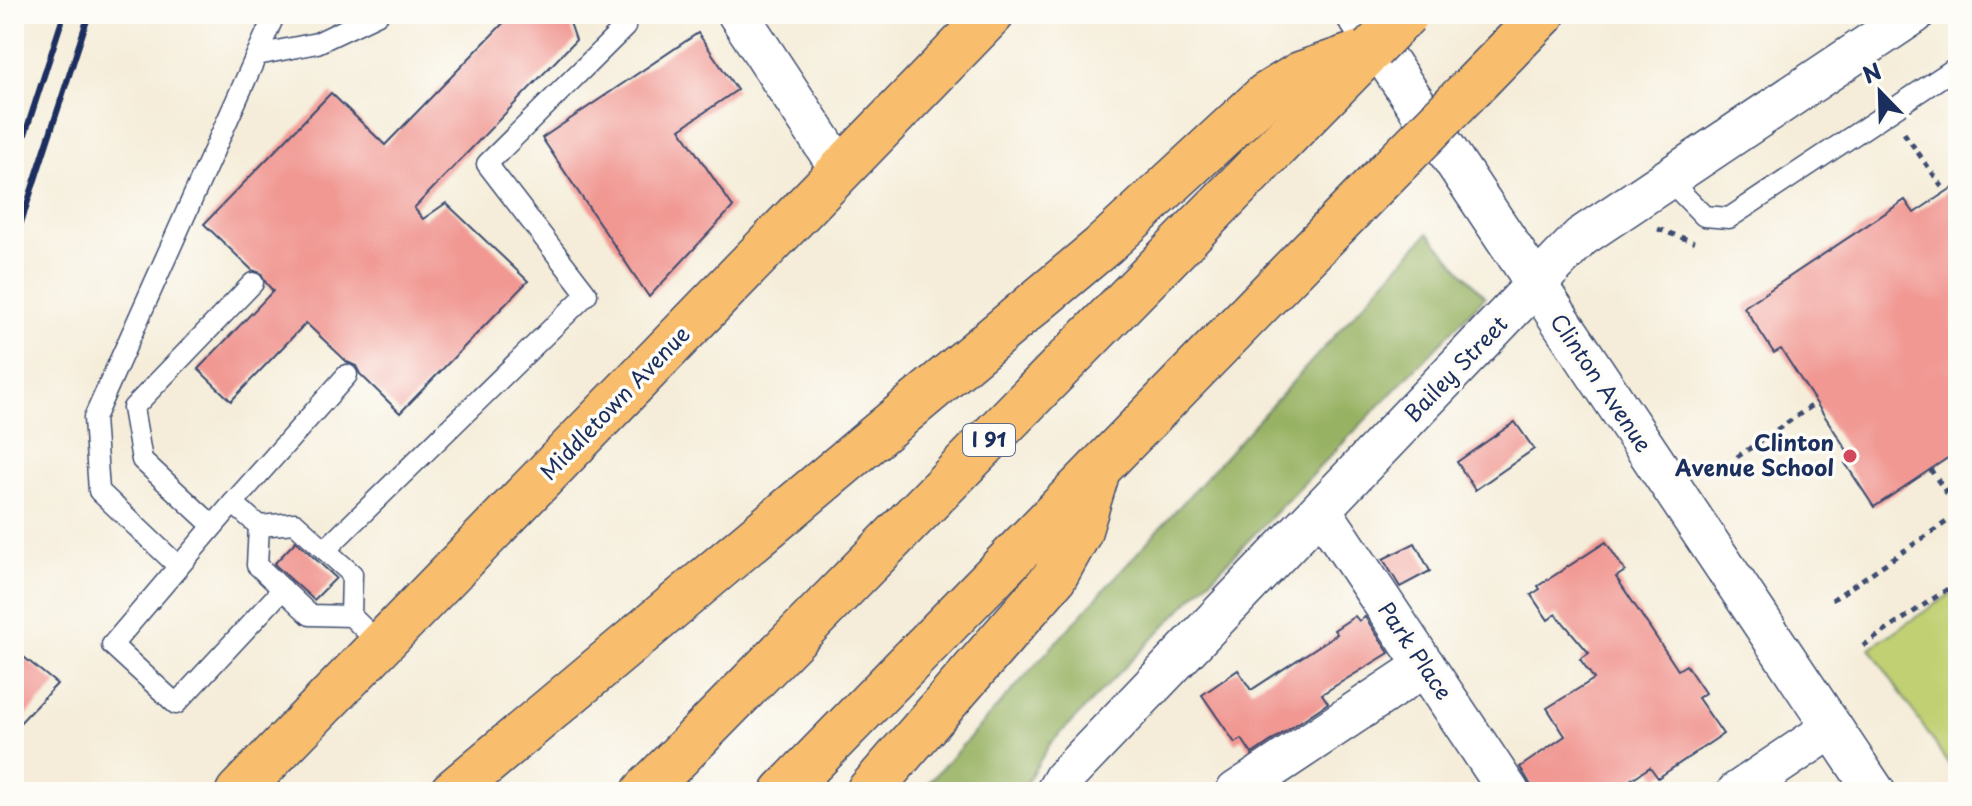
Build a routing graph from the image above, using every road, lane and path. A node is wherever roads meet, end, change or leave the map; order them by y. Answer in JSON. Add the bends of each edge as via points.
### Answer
{"nodes":[{"id":1,"x":275,"y":14,"type":"edge"},
{"id":2,"x":378,"y":14,"type":"edge"},
{"id":3,"x":618,"y":14,"type":"edge"},
{"id":4,"x":738,"y":14,"type":"edge"},
{"id":5,"x":992,"y":14,"type":"edge"},
{"id":6,"x":1406,"y":14,"type":"edge"},
{"id":7,"x":1543,"y":14,"type":"edge"},
{"id":8,"x":1914,"y":14,"type":"edge"},
{"id":9,"x":1364,"y":31,"type":"edge"},
{"id":10,"x":257,"y":55,"type":"junction"},
{"id":11,"x":1958,"y":66,"type":"edge"},
{"id":12,"x":1327,"y":78,"type":"junction"},
{"id":13,"x":1903,"y":132,"type":"dead end"},
{"id":14,"x":840,"y":169,"type":"junction"},
{"id":15,"x":1668,"y":179,"type":"junction"},
{"id":16,"x":1946,"y":192,"type":"dead end"},
{"id":17,"x":253,"y":283,"type":"dead end"},
{"id":18,"x":1536,"y":286,"type":"junction"},
{"id":19,"x":347,"y":375,"type":"dead end"},
{"id":20,"x":1816,"y":403,"type":"dead end"},
{"id":21,"x":1737,"y":457,"type":"dead end"},
{"id":22,"x":1930,"y":469,"type":"dead end"},
{"id":23,"x":1098,"y":470,"type":"junction"},
{"id":24,"x":233,"y":503,"type":"junction"},
{"id":25,"x":1321,"y":510,"type":"junction"},
{"id":26,"x":1958,"y":512,"type":"edge"},
{"id":27,"x":212,"y":525,"type":"junction"},
{"id":28,"x":259,"y":526,"type":"junction"},
{"id":29,"x":325,"y":550,"type":"junction"},
{"id":30,"x":177,"y":565,"type":"junction"},
{"id":31,"x":1958,"y":582,"type":"edge"},
{"id":32,"x":283,"y":589,"type":"junction"},
{"id":33,"x":1832,"y":600,"type":"dead end"},
{"id":34,"x":366,"y":630,"type":"junction"},
{"id":35,"x":1863,"y":646,"type":"dead end"},
{"id":36,"x":1425,"y":666,"type":"junction"},
{"id":37,"x":1832,"y":728,"type":"junction"},
{"id":38,"x":238,"y":792,"type":"edge"},
{"id":39,"x":452,"y":792,"type":"edge"},
{"id":40,"x":644,"y":792,"type":"edge"},
{"id":41,"x":783,"y":792,"type":"edge"},
{"id":42,"x":868,"y":792,"type":"edge"},
{"id":43,"x":1056,"y":792,"type":"edge"},
{"id":44,"x":1236,"y":792,"type":"edge"},
{"id":45,"x":1509,"y":792,"type":"edge"},
{"id":46,"x":1737,"y":792,"type":"edge"},
{"id":47,"x":1875,"y":792,"type":"edge"}],
"edges":[{"from":1,"to":10,"type":"lane"},
{"from":2,"to":10,"type":"lane","via":[[317,43]]},
{"from":3,"to":29,"type":"lane","via":[[625,27],[487,164],[587,294]]},
{"from":4,"to":14,"type":"street"},
{"from":5,"to":14,"type":"main road","name":"Middletown Avenue"},
{"from":6,"to":9,"type":"main road","bridge":true},
{"from":7,"to":23,"type":"main road","bridge":true},
{"from":8,"to":15,"type":"street","name":"Bailey Street"},
{"from":9,"to":12,"type":"main road"},
{"from":9,"to":18,"type":"street","name":"Clinton Avenue"},
{"from":10,"to":30,"type":"lane","via":[[94,418],[99,491]]},
{"from":11,"to":15,"type":"lane","via":[[1729,218],[1704,216]]},
{"from":12,"to":39,"type":"main road","via":[[1283,84],[1266,95],[1060,283]]},
{"from":12,"to":40,"type":"main road","number":"I 91"},
{"from":13,"to":16,"type":"path"},
{"from":14,"to":34,"type":"main road","name":"Middletown Avenue"},
{"from":15,"to":18,"type":"street","name":"Bailey Street","via":[[1581,237]]},
{"from":17,"to":27,"type":"lane","via":[[133,408],[142,460]]},
{"from":18,"to":25,"type":"street","name":"Bailey Street"},
{"from":18,"to":37,"type":"street","name":"Clinton Avenue"},
{"from":19,"to":24,"type":"lane"},
{"from":20,"to":21,"type":"path"},
{"from":22,"to":26,"type":"path"},
{"from":23,"to":41,"type":"main road"},
{"from":23,"to":42,"type":"main road","via":[[1079,533],[1054,578]]},
{"from":24,"to":27,"type":"lane"},
{"from":24,"to":28,"type":"lane"},
{"from":25,"to":36,"type":"street","name":"Park Place"},
{"from":25,"to":43,"type":"street","name":"Bailey Street"},
{"from":26,"to":33,"type":"path"},
{"from":27,"to":30,"type":"lane"},
{"from":28,"to":29,"type":"lane","via":[[295,523]]},
{"from":28,"to":32,"type":"lane","via":[[257,565]]},
{"from":29,"to":34,"type":"lane","via":[[352,574]]},
{"from":30,"to":32,"type":"lane","via":[[112,645],[176,704]]},
{"from":31,"to":35,"type":"path"},
{"from":32,"to":34,"type":"lane","via":[[310,615]]},
{"from":34,"to":38,"type":"main road","name":"Middletown Avenue"},
{"from":36,"to":44,"type":"street"},
{"from":36,"to":45,"type":"street","name":"Park Place"},
{"from":37,"to":46,"type":"street"},
{"from":37,"to":47,"type":"street","name":"Clinton Avenue"}]}
